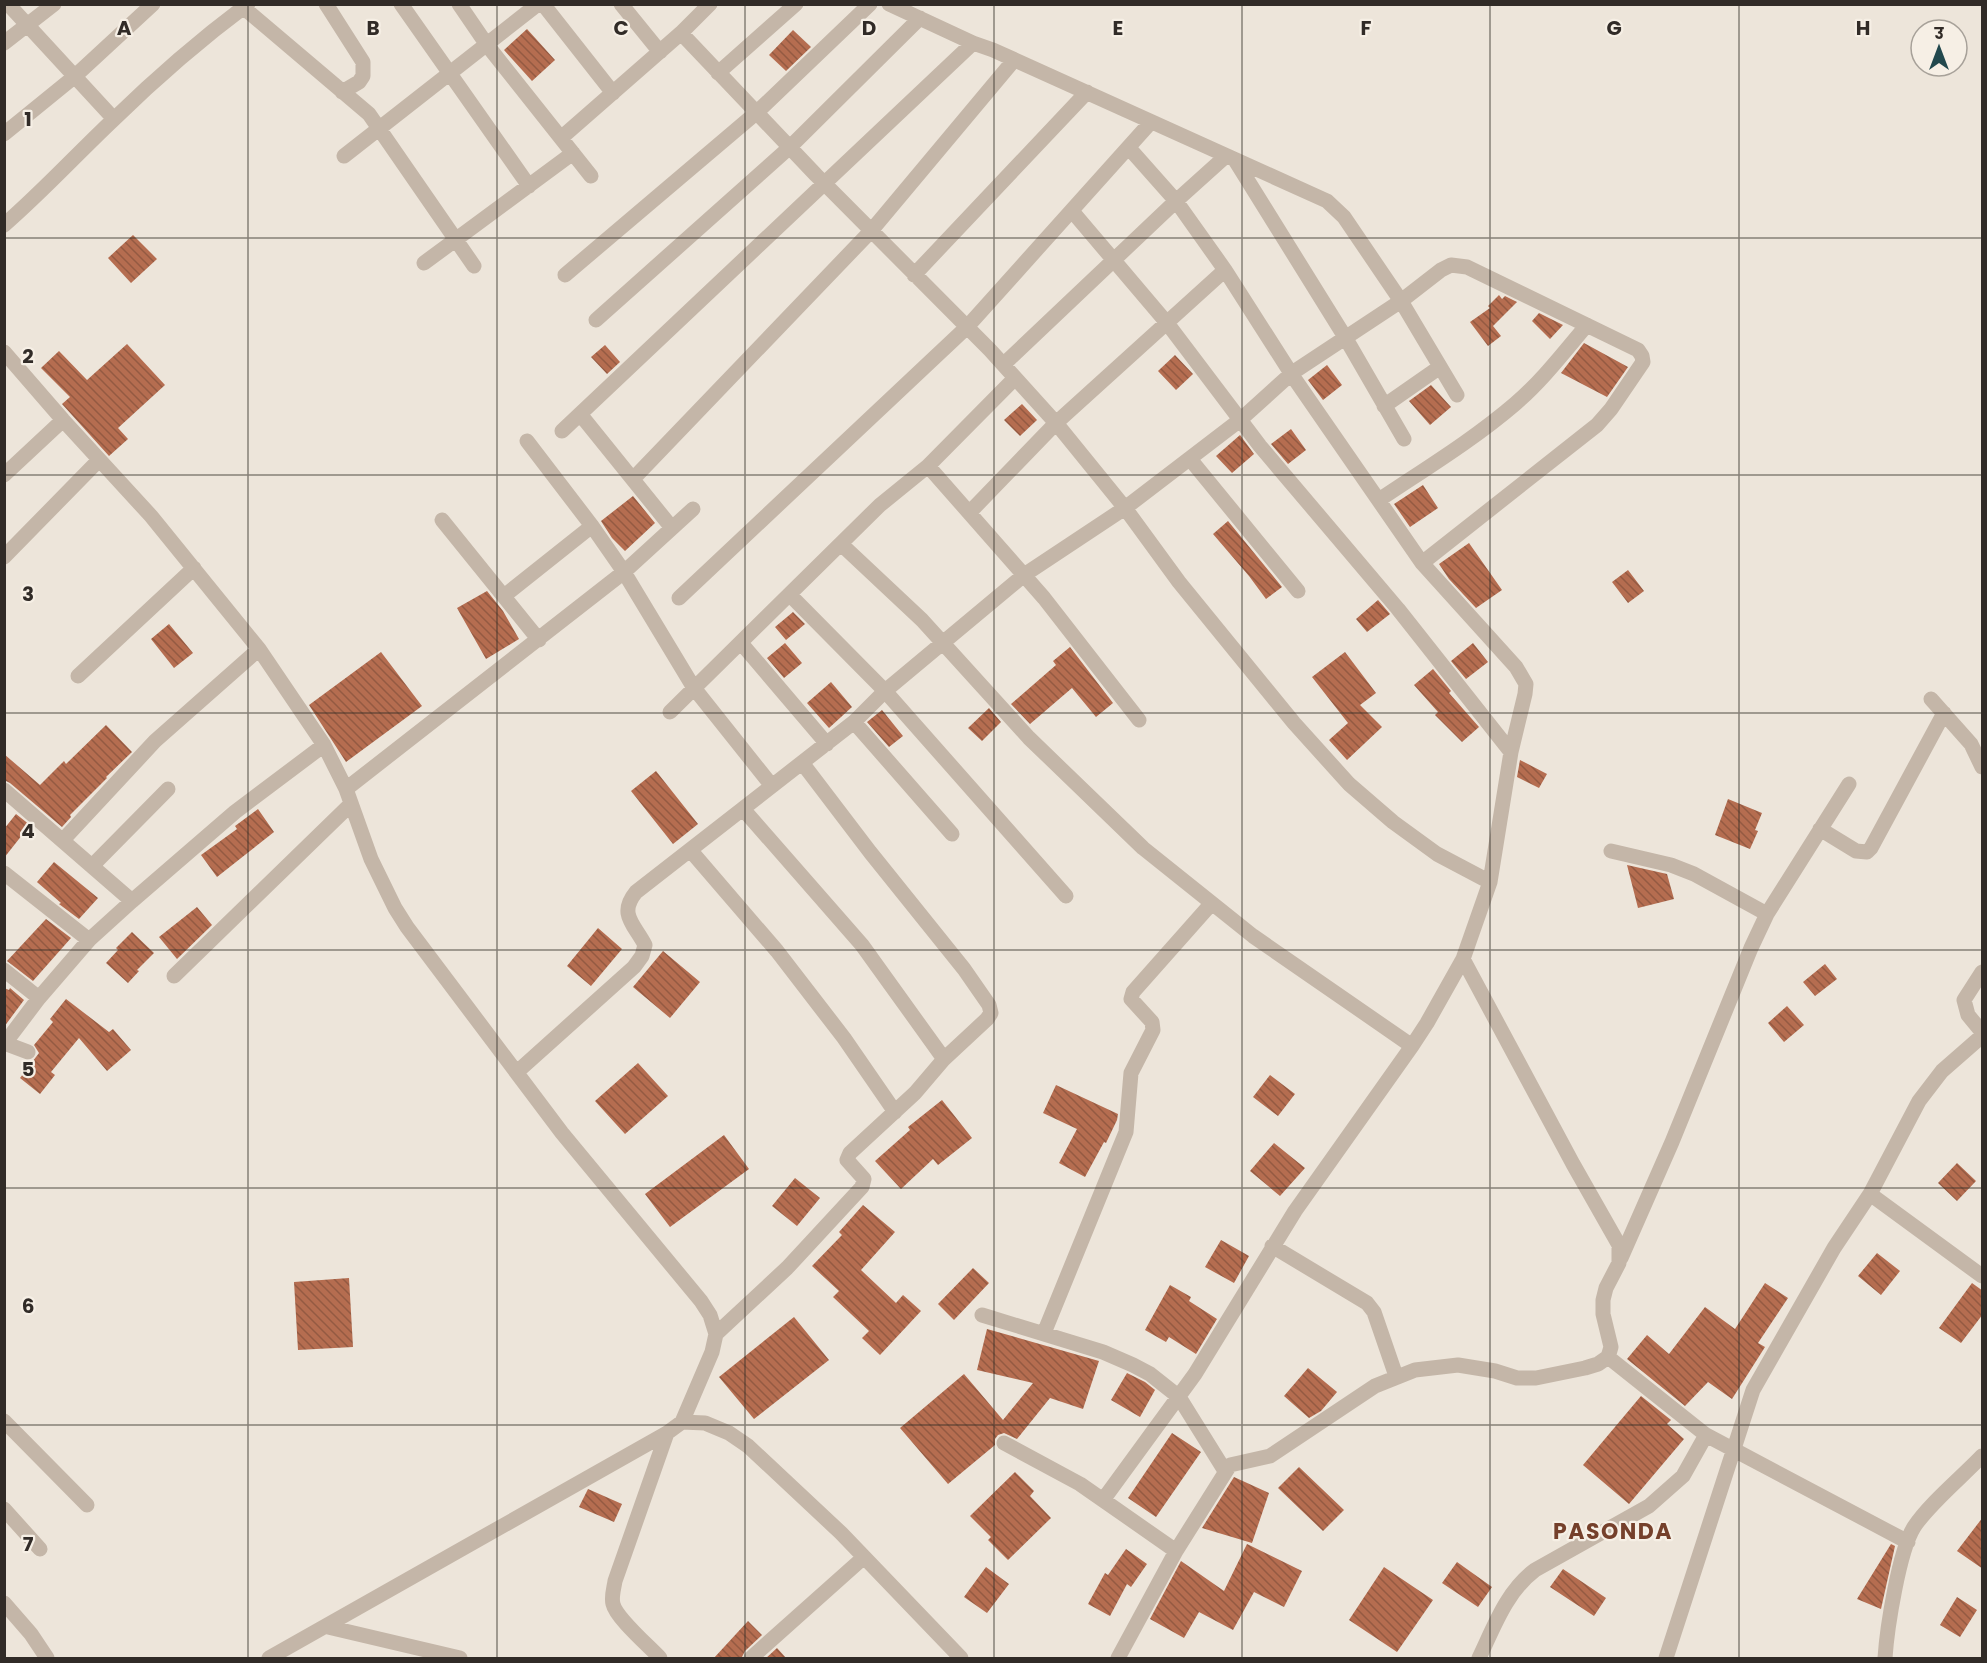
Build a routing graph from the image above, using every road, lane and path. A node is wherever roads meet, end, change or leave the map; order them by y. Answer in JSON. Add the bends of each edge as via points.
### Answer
{"nodes":[{"id":1,"x":8,"y":4,"type":"edge"},
{"id":2,"x":54,"y":4,"type":"edge"},
{"id":3,"x":153,"y":4,"type":"edge"},
{"id":4,"x":326,"y":4,"type":"edge"},
{"id":5,"x":401,"y":4,"type":"edge"},
{"id":6,"x":459,"y":4,"type":"edge"},
{"id":7,"x":538,"y":4,"type":"edge"},
{"id":8,"x":543,"y":4,"type":"edge"},
{"id":9,"x":621,"y":4,"type":"edge"},
{"id":10,"x":710,"y":4,"type":"edge"},
{"id":11,"x":796,"y":4,"type":"edge"},
{"id":12,"x":870,"y":4,"type":"edge"},
{"id":13,"x":889,"y":4,"type":"edge"},
{"id":14,"x":246,"y":6,"type":"edge"},
{"id":15,"x":920,"y":18,"type":"junction"},
{"id":16,"x":28,"y":24,"type":"junction"},
{"id":17,"x":681,"y":33,"type":"junction"},
{"id":18,"x":4,"y":43,"type":"edge"},
{"id":19,"x":973,"y":43,"type":"junction"},
{"id":20,"x":487,"y":45,"type":"junction"},
{"id":21,"x":660,"y":52,"type":"junction"},
{"id":22,"x":1014,"y":60,"type":"junction"},
{"id":23,"x":718,"y":73,"type":"junction"},
{"id":24,"x":448,"y":74,"type":"junction"},
{"id":25,"x":74,"y":77,"type":"junction"},
{"id":26,"x":342,"y":92,"type":"junction"},
{"id":27,"x":1087,"y":92,"type":"junction"},
{"id":28,"x":613,"y":93,"type":"junction"},
{"id":29,"x":756,"y":113,"type":"junction"},
{"id":30,"x":114,"y":119,"type":"junction"},
{"id":31,"x":1151,"y":122,"type":"junction"},
{"id":32,"x":379,"y":127,"type":"junction"},
{"id":33,"x":4,"y":134,"type":"edge"},
{"id":34,"x":561,"y":138,"type":"junction"},
{"id":35,"x":790,"y":147,"type":"junction"},
{"id":36,"x":1129,"y":148,"type":"junction"},
{"id":37,"x":573,"y":153,"type":"junction"},
{"id":38,"x":344,"y":156,"type":"dead end"},
{"id":39,"x":1231,"y":158,"type":"junction"},
{"id":40,"x":591,"y":176,"type":"dead end"},
{"id":41,"x":825,"y":184,"type":"junction"},
{"id":42,"x":529,"y":186,"type":"junction"},
{"id":43,"x":1176,"y":201,"type":"junction"},
{"id":44,"x":1072,"y":211,"type":"junction"},
{"id":45,"x":4,"y":225,"type":"edge"},
{"id":46,"x":871,"y":231,"type":"junction"},
{"id":47,"x":456,"y":239,"type":"junction"},
{"id":48,"x":1114,"y":260,"type":"junction"},
{"id":49,"x":424,"y":263,"type":"dead end"},
{"id":50,"x":474,"y":266,"type":"dead end"},
{"id":51,"x":1225,"y":270,"type":"junction"},
{"id":52,"x":565,"y":275,"type":"dead end"},
{"id":53,"x":914,"y":275,"type":"junction"},
{"id":54,"x":1401,"y":301,"type":"junction"},
{"id":55,"x":596,"y":320,"type":"dead end"},
{"id":56,"x":1167,"y":323,"type":"junction"},
{"id":57,"x":1587,"y":325,"type":"junction"},
{"id":58,"x":967,"y":327,"type":"junction"},
{"id":59,"x":1345,"y":337,"type":"junction"},
{"id":60,"x":7,"y":362,"type":"edge"},
{"id":61,"x":1004,"y":364,"type":"junction"},
{"id":62,"x":1440,"y":367,"type":"junction"},
{"id":63,"x":1292,"y":373,"type":"junction"},
{"id":64,"x":1015,"y":378,"type":"junction"},
{"id":65,"x":1457,"y":395,"type":"dead end"},
{"id":66,"x":1384,"y":406,"type":"junction"},
{"id":67,"x":580,"y":414,"type":"junction"},
{"id":68,"x":63,"y":420,"type":"junction"},
{"id":69,"x":1240,"y":420,"type":"junction"},
{"id":70,"x":1056,"y":423,"type":"junction"},
{"id":71,"x":562,"y":431,"type":"dead end"},
{"id":72,"x":1404,"y":439,"type":"dead end"},
{"id":73,"x":528,"y":441,"type":"dead end"},
{"id":74,"x":1190,"y":459,"type":"junction"},
{"id":75,"x":99,"y":460,"type":"junction"},
{"id":76,"x":928,"y":466,"type":"junction"},
{"id":77,"x":4,"y":476,"type":"edge"},
{"id":78,"x":633,"y":479,"type":"junction"},
{"id":79,"x":1379,"y":500,"type":"junction"},
{"id":80,"x":1125,"y":508,"type":"junction"},
{"id":81,"x":693,"y":509,"type":"dead end"},
{"id":82,"x":970,"y":512,"type":"junction"},
{"id":83,"x":442,"y":520,"type":"dead end"},
{"id":84,"x":592,"y":526,"type":"junction"},
{"id":85,"x":672,"y":528,"type":"junction"},
{"id":86,"x":842,"y":544,"type":"junction"},
{"id":87,"x":4,"y":557,"type":"edge"},
{"id":88,"x":1422,"y":563,"type":"junction"},
{"id":89,"x":194,"y":568,"type":"junction"},
{"id":90,"x":624,"y":572,"type":"junction"},
{"id":91,"x":1024,"y":575,"type":"junction"},
{"id":92,"x":1298,"y":591,"type":"dead end"},
{"id":93,"x":790,"y":595,"type":"junction"},
{"id":94,"x":504,"y":596,"type":"junction"},
{"id":95,"x":679,"y":598,"type":"dead end"},
{"id":96,"x":539,"y":640,"type":"junction"},
{"id":97,"x":741,"y":643,"type":"junction"},
{"id":98,"x":944,"y":643,"type":"junction"},
{"id":99,"x":259,"y":649,"type":"junction"},
{"id":100,"x":78,"y":676,"type":"dead end"},
{"id":101,"x":694,"y":688,"type":"junction"},
{"id":102,"x":885,"y":691,"type":"junction"},
{"id":103,"x":1931,"y":699,"type":"dead end"},
{"id":104,"x":670,"y":712,"type":"dead end"},
{"id":105,"x":1944,"y":713,"type":"junction"},
{"id":106,"x":1139,"y":720,"type":"dead end"},
{"id":107,"x":854,"y":722,"type":"junction"},
{"id":108,"x":827,"y":744,"type":"junction"},
{"id":109,"x":324,"y":745,"type":"junction"},
{"id":110,"x":1511,"y":752,"type":"junction"},
{"id":111,"x":803,"y":764,"type":"junction"},
{"id":112,"x":1983,"y":767,"type":"edge"},
{"id":113,"x":1849,"y":784,"type":"dead end"},
{"id":114,"x":772,"y":786,"type":"junction"},
{"id":115,"x":168,"y":789,"type":"dead end"},
{"id":116,"x":346,"y":789,"type":"junction"},
{"id":117,"x":4,"y":790,"type":"edge"},
{"id":118,"x":351,"y":804,"type":"junction"},
{"id":119,"x":743,"y":809,"type":"junction"},
{"id":120,"x":1820,"y":829,"type":"junction"},
{"id":121,"x":952,"y":834,"type":"dead end"},
{"id":122,"x":63,"y":840,"type":"junction"},
{"id":123,"x":691,"y":851,"type":"junction"},
{"id":124,"x":1611,"y":851,"type":"dead end"},
{"id":125,"x":92,"y":866,"type":"junction"},
{"id":126,"x":4,"y":873,"type":"edge"},
{"id":127,"x":1490,"y":882,"type":"junction"},
{"id":128,"x":1066,"y":896,"type":"dead end"},
{"id":129,"x":132,"y":902,"type":"junction"},
{"id":130,"x":1212,"y":904,"type":"junction"},
{"id":131,"x":1767,"y":914,"type":"junction"},
{"id":132,"x":89,"y":940,"type":"junction"},
{"id":133,"x":1463,"y":959,"type":"junction"},
{"id":134,"x":4,"y":970,"type":"edge"},
{"id":135,"x":1983,"y":972,"type":"edge"},
{"id":136,"x":174,"y":976,"type":"dead end"},
{"id":137,"x":39,"y":998,"type":"junction"},
{"id":138,"x":1983,"y":1034,"type":"edge"},
{"id":139,"x":5,"y":1043,"type":"edge"},
{"id":140,"x":1412,"y":1046,"type":"junction"},
{"id":141,"x":28,"y":1052,"type":"dead end"},
{"id":142,"x":944,"y":1059,"type":"junction"},
{"id":143,"x":518,"y":1072,"type":"junction"},
{"id":144,"x":895,"y":1112,"type":"junction"},
{"id":145,"x":1870,"y":1194,"type":"junction"},
{"id":146,"x":1272,"y":1246,"type":"junction"},
{"id":147,"x":1619,"y":1263,"type":"junction"},
{"id":148,"x":1983,"y":1276,"type":"edge"},
{"id":149,"x":982,"y":1315,"type":"dead end"},
{"id":150,"x":716,"y":1334,"type":"junction"},
{"id":151,"x":1044,"y":1334,"type":"junction"},
{"id":152,"x":1608,"y":1357,"type":"junction"},
{"id":153,"x":1396,"y":1376,"type":"junction"},
{"id":154,"x":1179,"y":1397,"type":"junction"},
{"id":155,"x":4,"y":1421,"type":"edge"},
{"id":156,"x":682,"y":1422,"type":"junction"},
{"id":157,"x":667,"y":1433,"type":"junction"},
{"id":158,"x":1706,"y":1435,"type":"junction"},
{"id":159,"x":1004,"y":1443,"type":"dead end"},
{"id":160,"x":1733,"y":1450,"type":"junction"},
{"id":161,"x":1983,"y":1456,"type":"edge"},
{"id":162,"x":1225,"y":1471,"type":"junction"},
{"id":163,"x":1104,"y":1500,"type":"junction"},
{"id":164,"x":87,"y":1504,"type":"dead end"},
{"id":165,"x":4,"y":1509,"type":"edge"},
{"id":166,"x":1908,"y":1542,"type":"junction"},
{"id":167,"x":40,"y":1549,"type":"dead end"},
{"id":168,"x":1176,"y":1551,"type":"junction"},
{"id":169,"x":863,"y":1558,"type":"junction"},
{"id":170,"x":4,"y":1603,"type":"edge"},
{"id":171,"x":328,"y":1627,"type":"junction"},
{"id":172,"x":47,"y":1659,"type":"edge"},
{"id":173,"x":269,"y":1659,"type":"edge"},
{"id":174,"x":460,"y":1659,"type":"edge"},
{"id":175,"x":660,"y":1659,"type":"edge"},
{"id":176,"x":751,"y":1659,"type":"edge"},
{"id":177,"x":961,"y":1659,"type":"edge"},
{"id":178,"x":1118,"y":1659,"type":"edge"},
{"id":179,"x":1479,"y":1659,"type":"edge"},
{"id":180,"x":1666,"y":1659,"type":"edge"},
{"id":181,"x":1885,"y":1659,"type":"edge"}],
"edges":[{"from":1,"to":16,"type":"street"},
{"from":2,"to":16,"type":"street"},
{"from":3,"to":25,"type":"street"},
{"from":4,"to":26,"type":"street","via":[[363,62],[363,76]]},
{"from":5,"to":24,"type":"street"},
{"from":6,"to":20,"type":"street"},
{"from":7,"to":20,"type":"street"},
{"from":8,"to":28,"type":"street"},
{"from":9,"to":21,"type":"street"},
{"from":10,"to":17,"type":"street"},
{"from":11,"to":23,"type":"street"},
{"from":12,"to":29,"type":"street"},
{"from":13,"to":15,"type":"street"},
{"from":14,"to":26,"type":"street"},
{"from":14,"to":30,"type":"street"},
{"from":15,"to":19,"type":"street"},
{"from":15,"to":35,"type":"street"},
{"from":16,"to":18,"type":"street"},
{"from":16,"to":25,"type":"street"},
{"from":17,"to":21,"type":"street"},
{"from":17,"to":23,"type":"street"},
{"from":19,"to":22,"type":"street"},
{"from":19,"to":41,"type":"street"},
{"from":20,"to":24,"type":"street"},
{"from":20,"to":34,"type":"street"},
{"from":21,"to":28,"type":"street"},
{"from":22,"to":27,"type":"street"},
{"from":22,"to":46,"type":"street"},
{"from":23,"to":29,"type":"street"},
{"from":24,"to":32,"type":"street"},
{"from":24,"to":42,"type":"street"},
{"from":25,"to":30,"type":"street"},
{"from":25,"to":33,"type":"street"},
{"from":26,"to":32,"type":"street"},
{"from":27,"to":31,"type":"street"},
{"from":27,"to":53,"type":"street"},
{"from":28,"to":34,"type":"street"},
{"from":29,"to":35,"type":"street"},
{"from":29,"to":52,"type":"street"},
{"from":30,"to":45,"type":"street"},
{"from":31,"to":36,"type":"street"},
{"from":31,"to":39,"type":"street"},
{"from":32,"to":38,"type":"street"},
{"from":32,"to":47,"type":"street"},
{"from":34,"to":37,"type":"street"},
{"from":35,"to":41,"type":"street"},
{"from":35,"to":55,"type":"street"},
{"from":36,"to":43,"type":"street"},
{"from":36,"to":44,"type":"street"},
{"from":37,"to":40,"type":"street"},
{"from":37,"to":42,"type":"street"},
{"from":39,"to":43,"type":"street"},
{"from":39,"to":54,"type":"street","via":[[1327,201],[1340,211]]},
{"from":39,"to":59,"type":"street"},
{"from":41,"to":46,"type":"street"},
{"from":41,"to":67,"type":"street"},
{"from":42,"to":47,"type":"street"},
{"from":43,"to":48,"type":"street"},
{"from":43,"to":51,"type":"street"},
{"from":44,"to":48,"type":"street"},
{"from":44,"to":58,"type":"street"},
{"from":46,"to":53,"type":"street"},
{"from":46,"to":78,"type":"street"},
{"from":47,"to":49,"type":"street"},
{"from":47,"to":50,"type":"street"},
{"from":48,"to":56,"type":"street"},
{"from":48,"to":61,"type":"street"},
{"from":51,"to":56,"type":"street"},
{"from":51,"to":63,"type":"street"},
{"from":53,"to":58,"type":"street"},
{"from":54,"to":57,"type":"street","via":[[1441,270],[1459,265]]},
{"from":54,"to":59,"type":"street"},
{"from":54,"to":62,"type":"street"},
{"from":56,"to":69,"type":"street"},
{"from":56,"to":70,"type":"street"},
{"from":57,"to":79,"type":"street","via":[[1517,403]]},
{"from":57,"to":88,"type":"street","via":[[1638,350],[1642,356],[1643,362],[1611,409],[1584,436]]},
{"from":58,"to":61,"type":"street"},
{"from":58,"to":95,"type":"street"},
{"from":59,"to":63,"type":"street"},
{"from":59,"to":66,"type":"street"},
{"from":60,"to":68,"type":"street"},
{"from":61,"to":64,"type":"street"},
{"from":62,"to":65,"type":"street"},
{"from":62,"to":66,"type":"street"},
{"from":63,"to":69,"type":"street"},
{"from":63,"to":79,"type":"street"},
{"from":64,"to":70,"type":"street"},
{"from":64,"to":76,"type":"street"},
{"from":66,"to":72,"type":"street"},
{"from":67,"to":71,"type":"street"},
{"from":67,"to":78,"type":"street"},
{"from":68,"to":75,"type":"street"},
{"from":68,"to":77,"type":"street"},
{"from":69,"to":74,"type":"street"},
{"from":69,"to":110,"type":"street"},
{"from":70,"to":80,"type":"street"},
{"from":70,"to":82,"type":"street"},
{"from":73,"to":84,"type":"street"},
{"from":74,"to":80,"type":"street"},
{"from":74,"to":92,"type":"street"},
{"from":75,"to":87,"type":"street"},
{"from":75,"to":89,"type":"street"},
{"from":76,"to":82,"type":"street"},
{"from":76,"to":86,"type":"street","via":[[880,505]]},
{"from":78,"to":85,"type":"street"},
{"from":79,"to":88,"type":"street"},
{"from":80,"to":91,"type":"street"},
{"from":80,"to":127,"type":"street","via":[[1179,582],[1349,784],[1437,854]]},
{"from":81,"to":85,"type":"street"},
{"from":82,"to":91,"type":"street"},
{"from":83,"to":94,"type":"street"},
{"from":84,"to":90,"type":"street"},
{"from":84,"to":94,"type":"street"},
{"from":85,"to":90,"type":"street"},
{"from":86,"to":93,"type":"street"},
{"from":86,"to":98,"type":"street"},
{"from":88,"to":110,"type":"street","via":[[1526,684]]},
{"from":89,"to":99,"type":"street"},
{"from":89,"to":100,"type":"street"},
{"from":90,"to":96,"type":"street"},
{"from":90,"to":101,"type":"street"},
{"from":91,"to":98,"type":"street"},
{"from":91,"to":106,"type":"street"},
{"from":93,"to":97,"type":"street"},
{"from":93,"to":102,"type":"street"},
{"from":94,"to":96,"type":"street"},
{"from":96,"to":116,"type":"street"},
{"from":97,"to":101,"type":"street"},
{"from":97,"to":108,"type":"street"},
{"from":98,"to":102,"type":"street"},
{"from":98,"to":130,"type":"street","via":[[1029,738],[1082,790],[1143,848]]},
{"from":99,"to":109,"type":"street"},
{"from":99,"to":122,"type":"street","via":[[155,741]]},
{"from":101,"to":104,"type":"street"},
{"from":101,"to":114,"type":"street"},
{"from":102,"to":107,"type":"street"},
{"from":102,"to":128,"type":"street"},
{"from":103,"to":105,"type":"street"},
{"from":105,"to":112,"type":"street","via":[[1971,744]]},
{"from":105,"to":120,"type":"street","via":[[1867,852],[1856,851]]},
{"from":107,"to":108,"type":"street"},
{"from":107,"to":121,"type":"street"},
{"from":108,"to":111,"type":"street"},
{"from":109,"to":116,"type":"street"},
{"from":109,"to":129,"type":"street","via":[[235,812]]},
{"from":110,"to":127,"type":"street"},
{"from":111,"to":114,"type":"street"},
{"from":111,"to":142,"type":"street","via":[[989,1005],[991,1013],[987,1019]]},
{"from":113,"to":120,"type":"street"},
{"from":114,"to":119,"type":"street"},
{"from":115,"to":125,"type":"street"},
{"from":116,"to":118,"type":"street"},
{"from":117,"to":122,"type":"street"},
{"from":118,"to":136,"type":"street"},
{"from":118,"to":143,"type":"street","via":[[371,859],[395,908]]},
{"from":119,"to":123,"type":"street"},
{"from":119,"to":142,"type":"street","via":[[862,945]]},
{"from":120,"to":131,"type":"street"},
{"from":122,"to":125,"type":"street"},
{"from":123,"to":143,"type":"street","via":[[631,898],[628,917],[645,945],[634,967]]},
{"from":123,"to":144,"type":"street","via":[[777,951]]},
{"from":124,"to":131,"type":"street","via":[[1694,874]]},
{"from":125,"to":129,"type":"street"},
{"from":126,"to":132,"type":"street"},
{"from":127,"to":133,"type":"street"},
{"from":129,"to":132,"type":"street"},
{"from":130,"to":140,"type":"street"},
{"from":130,"to":151,"type":"street","via":[[1133,992],[1131,999],[1152,1022],[1154,1030],[1131,1073],[1126,1132]]},
{"from":131,"to":147,"type":"street"},
{"from":132,"to":137,"type":"street"},
{"from":133,"to":140,"type":"street"},
{"from":133,"to":147,"type":"street","via":[[1615,1236]]},
{"from":134,"to":137,"type":"street"},
{"from":135,"to":138,"type":"street","via":[[1964,1000],[1968,1015]]},
{"from":137,"to":139,"type":"street"},
{"from":138,"to":145,"type":"street","via":[[1942,1071],[1919,1101]]},
{"from":139,"to":141,"type":"street"},
{"from":140,"to":146,"type":"street"},
{"from":142,"to":144,"type":"street"},
{"from":143,"to":150,"type":"street","via":[[562,1133],[701,1301]]},
{"from":144,"to":150,"type":"street","via":[[848,1156],[848,1163],[864,1179],[862,1187],[787,1268]]},
{"from":145,"to":148,"type":"street"},
{"from":145,"to":160,"type":"street","via":[[1766,1365],[1753,1390]]},
{"from":146,"to":153,"type":"street","via":[[1368,1303]]},
{"from":146,"to":154,"type":"street"},
{"from":147,"to":152,"type":"street","via":[[1603,1300],[1611,1347]]},
{"from":149,"to":151,"type":"street"},
{"from":150,"to":156,"type":"street"},
{"from":151,"to":154,"type":"street","via":[[1133,1365]]},
{"from":152,"to":153,"type":"street","via":[[1585,1368],[1536,1378],[1517,1378],[1458,1365]]},
{"from":152,"to":158,"type":"street"},
{"from":153,"to":162,"type":"street","via":[[1276,1453],[1235,1463]]},
{"from":154,"to":162,"type":"street"},
{"from":154,"to":163,"type":"street"},
{"from":155,"to":164,"type":"street"},
{"from":156,"to":157,"type":"street"},
{"from":156,"to":169,"type":"street","via":[[705,1423],[729,1432],[748,1446]]},
{"from":157,"to":171,"type":"street"},
{"from":157,"to":175,"type":"street","via":[[612,1594],[615,1609]]},
{"from":158,"to":160,"type":"street"},
{"from":158,"to":179,"type":"street","via":[[1683,1476],[1649,1506],[1524,1578],[1502,1610]]},
{"from":159,"to":163,"type":"street"},
{"from":160,"to":166,"type":"street"},
{"from":160,"to":180,"type":"street"},
{"from":161,"to":166,"type":"street","via":[[1926,1512]]},
{"from":162,"to":168,"type":"street"},
{"from":163,"to":168,"type":"street"},
{"from":165,"to":167,"type":"street"},
{"from":166,"to":181,"type":"street","via":[[1900,1566]]},
{"from":168,"to":178,"type":"street"},
{"from":169,"to":176,"type":"street"},
{"from":169,"to":177,"type":"street"},
{"from":170,"to":172,"type":"street"},
{"from":171,"to":173,"type":"street"},
{"from":171,"to":174,"type":"street"}]}
